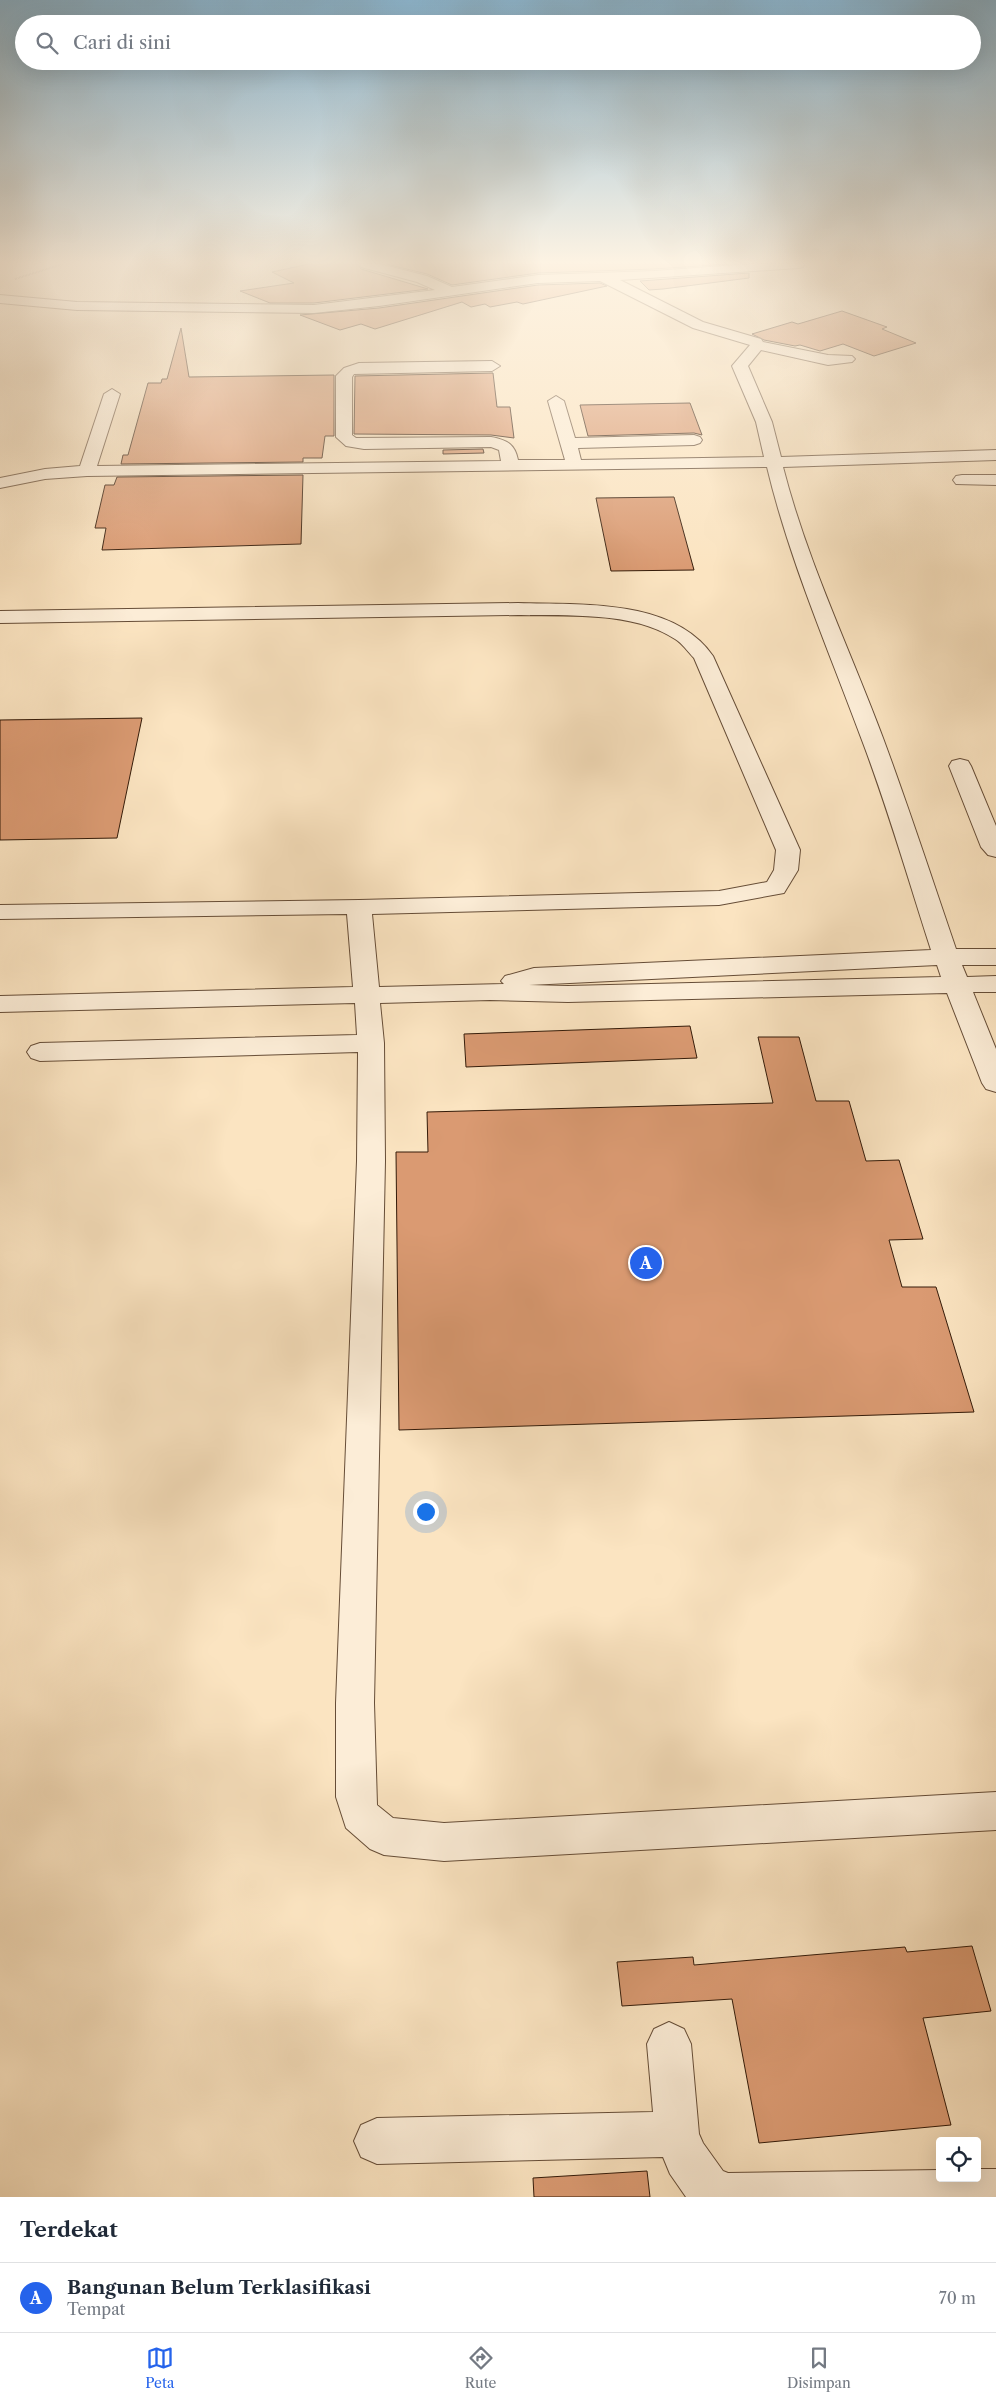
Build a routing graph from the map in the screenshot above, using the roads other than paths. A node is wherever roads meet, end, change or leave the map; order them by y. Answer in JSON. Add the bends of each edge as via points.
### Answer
{"nodes":[{"id":1,"x":457,"y":367,"type":"edge"},
{"id":2,"x":740,"y":367,"type":"edge"},
{"id":3,"x":112,"y":394,"type":"dead end"},
{"id":4,"x":556,"y":401,"type":"dead end"},
{"id":5,"x":694,"y":440,"type":"dead end"},
{"id":6,"x":567,"y":443,"type":"junction"},
{"id":7,"x":996,"y":455,"type":"edge"},
{"id":8,"x":776,"y":462,"type":"junction"},
{"id":9,"x":510,"y":464,"type":"junction"},
{"id":10,"x":574,"y":464,"type":"junction"},
{"id":11,"x":87,"y":471,"type":"junction"},
{"id":12,"x":962,"y":480,"type":"dead end"},
{"id":13,"x":996,"y":480,"type":"edge"},
{"id":14,"x":0,"y":484,"type":"edge"},
{"id":15,"x":0,"y":617,"type":"edge"},
{"id":16,"x":960,"y":766,"type":"dead end"},
{"id":17,"x":996,"y":850,"type":"edge"},
{"id":18,"x":359,"y":907,"type":"junction"},
{"id":19,"x":0,"y":912,"type":"edge"},
{"id":20,"x":946,"y":957,"type":"junction"},
{"id":21,"x":996,"y":957,"type":"edge"},
{"id":22,"x":996,"y":984,"type":"edge"},
{"id":23,"x":957,"y":985,"type":"junction"},
{"id":24,"x":490,"y":992,"type":"junction"},
{"id":25,"x":368,"y":995,"type":"junction"},
{"id":26,"x":0,"y":1004,"type":"edge"},
{"id":27,"x":371,"y":1043,"type":"junction"},
{"id":28,"x":40,"y":1052,"type":"dead end"},
{"id":29,"x":996,"y":1083,"type":"edge"},
{"id":30,"x":996,"y":1811,"type":"edge"},
{"id":31,"x":669,"y":2044,"type":"dead end"},
{"id":32,"x":677,"y":2134,"type":"junction"},
{"id":33,"x":377,"y":2141,"type":"dead end"},
{"id":34,"x":996,"y":2192,"type":"edge"}],
"edges":[{"from":1,"to":9,"type":"street","via":[[359,368],[349,371],[344,376],[344,437],[352,443],[364,444],[491,442],[508,448]]},
{"from":2,"to":8,"type":"street","via":[[764,422]]},
{"from":3,"to":11,"type":"street"},
{"from":4,"to":6,"type":"street"},
{"from":5,"to":6,"type":"street"},
{"from":6,"to":10,"type":"street"},
{"from":7,"to":8,"type":"street"},
{"from":8,"to":10,"type":"street"},
{"from":8,"to":20,"type":"street","via":[[786,507],[814,592],[872,737]]},
{"from":9,"to":10,"type":"street"},
{"from":9,"to":11,"type":"street"},
{"from":11,"to":14,"type":"street","via":[[45,474]]},
{"from":12,"to":13,"type":"street"},
{"from":15,"to":18,"type":"street","via":[[518,608],[603,612],[650,620],[684,635],[703,656],[788,850],[786,870],[776,888],[719,898]]},
{"from":16,"to":17,"type":"street"},
{"from":18,"to":19,"type":"street"},
{"from":18,"to":25,"type":"street"},
{"from":20,"to":21,"type":"street"},
{"from":20,"to":23,"type":"street"},
{"from":20,"to":24,"type":"street","via":[[534,976],[510,982]]},
{"from":22,"to":23,"type":"street"},
{"from":23,"to":24,"type":"street","via":[[568,994]]},
{"from":23,"to":29,"type":"street"},
{"from":24,"to":25,"type":"street"},
{"from":25,"to":26,"type":"street"},
{"from":25,"to":27,"type":"street"},
{"from":27,"to":28,"type":"street"},
{"from":27,"to":30,"type":"street","via":[[371,1160],[355,1703],[356,1797],[360,1815],[384,1836],[444,1842]]},
{"from":31,"to":32,"type":"street"},
{"from":32,"to":33,"type":"street"},
{"from":32,"to":34,"type":"street","via":[[686,2158],[707,2187],[728,2196]]}]}
